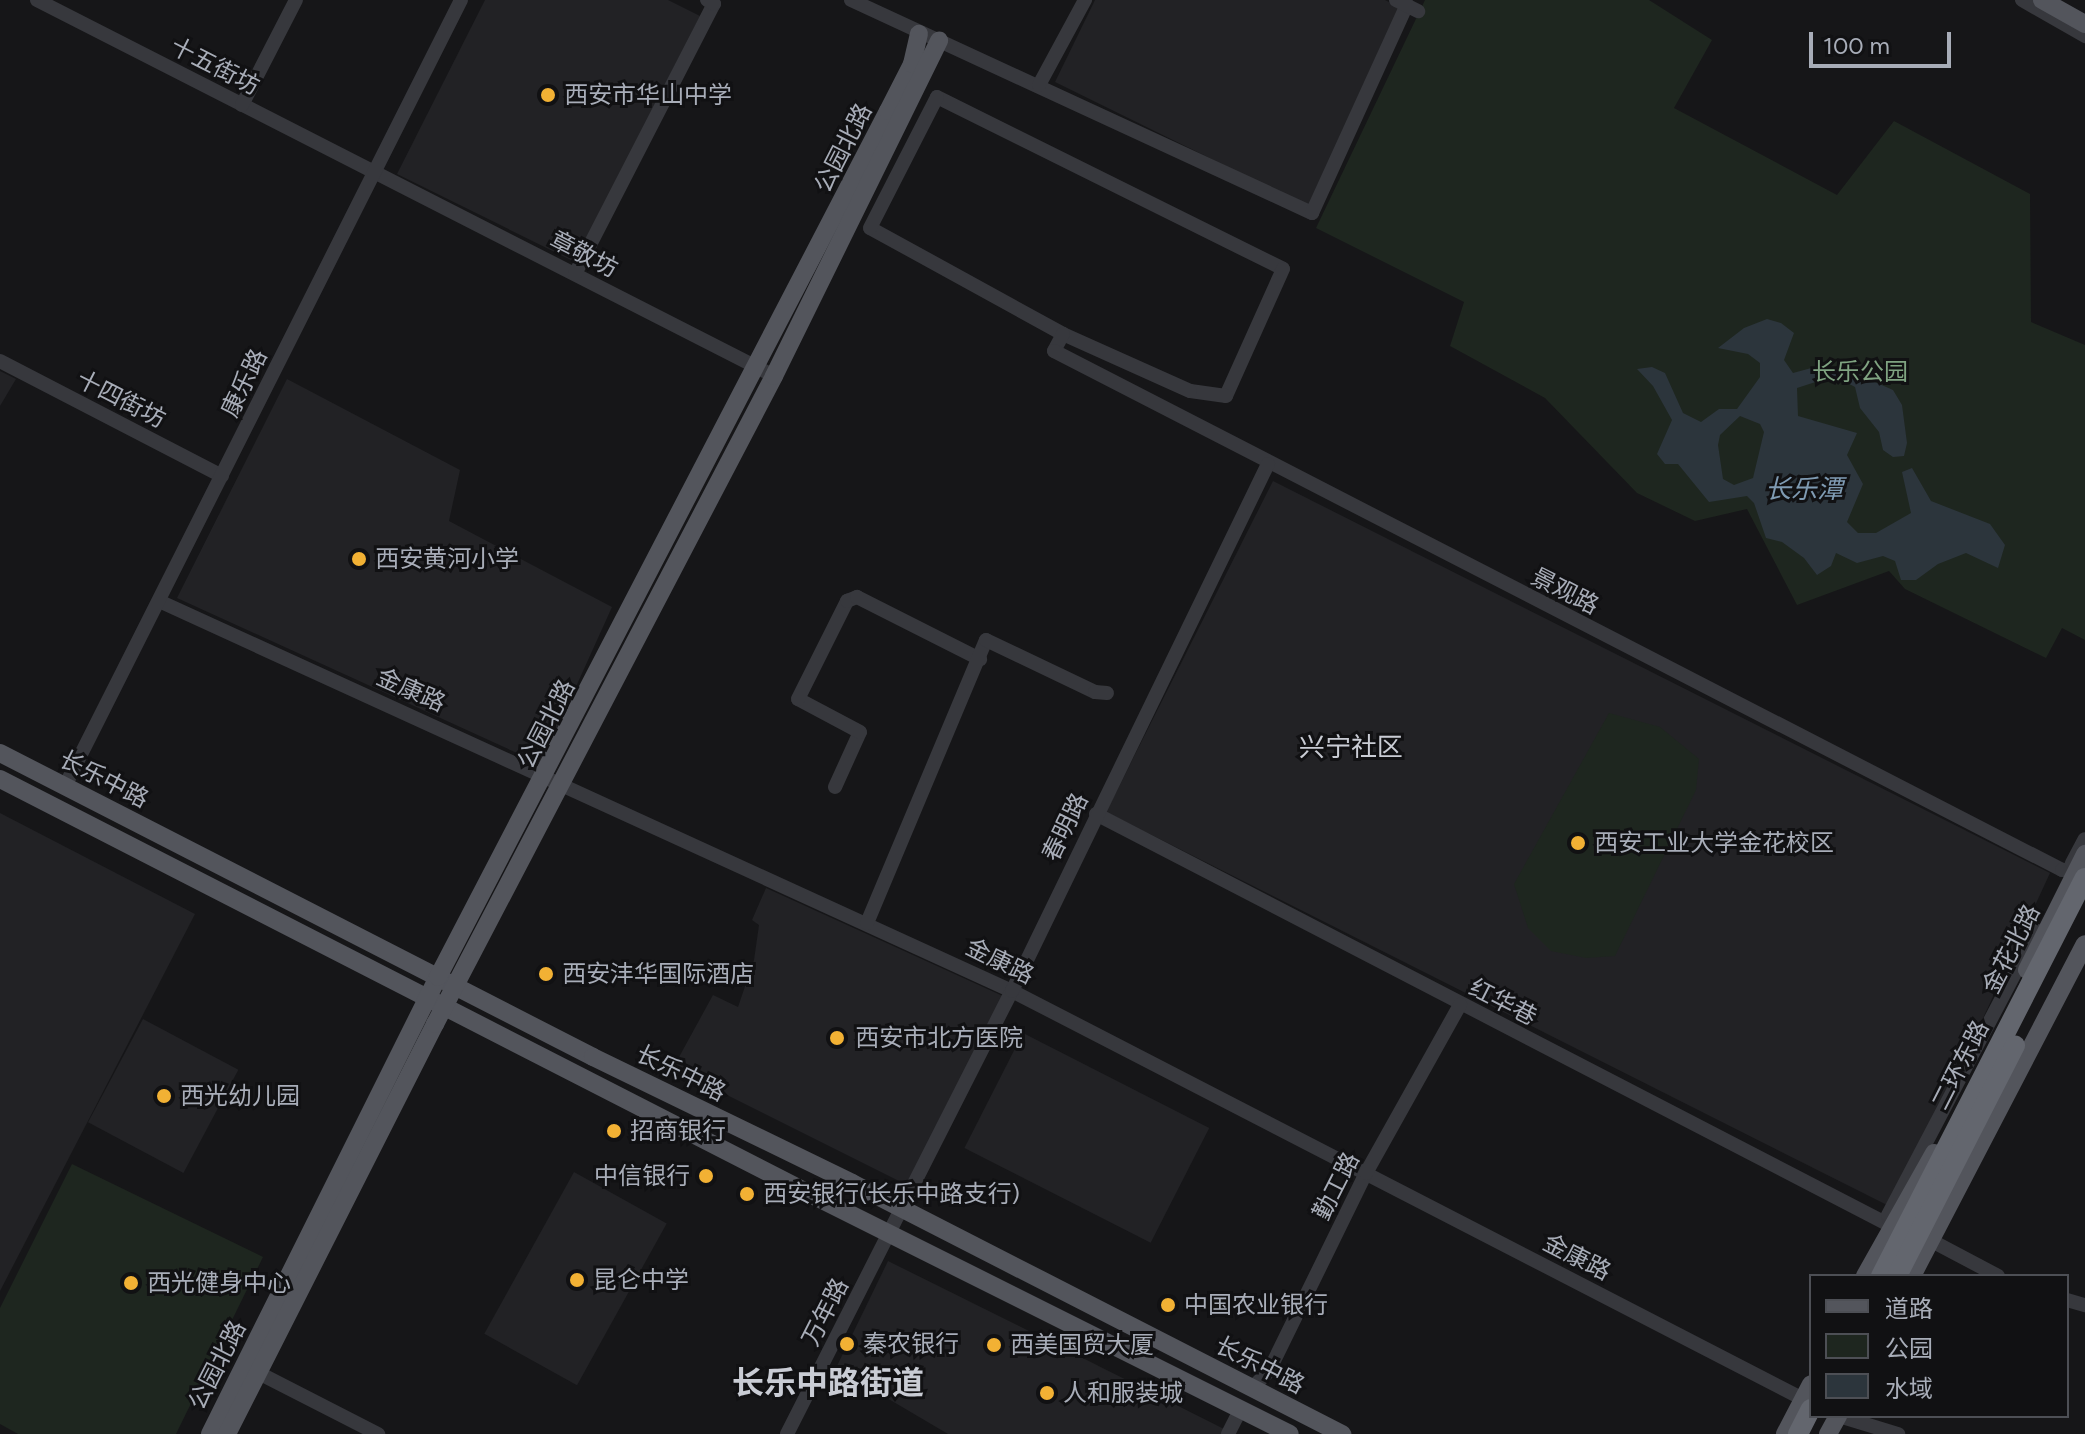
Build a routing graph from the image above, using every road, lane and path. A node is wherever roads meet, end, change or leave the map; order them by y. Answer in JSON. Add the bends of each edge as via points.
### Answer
{"nodes":[{"id":1,"x":37,"y":0,"type":"edge"},
{"id":2,"x":296,"y":0,"type":"edge"},
{"id":3,"x":461,"y":0,"type":"edge"},
{"id":4,"x":707,"y":0,"type":"edge"},
{"id":5,"x":851,"y":0,"type":"edge"},
{"id":6,"x":1085,"y":0,"type":"edge"},
{"id":7,"x":2022,"y":0,"type":"edge"},
{"id":8,"x":2042,"y":0,"type":"edge"},
{"id":9,"x":2061,"y":0,"type":"edge"},
{"id":10,"x":1407,"y":5,"type":"edge"},
{"id":11,"x":2085,"y":13,"type":"edge"},
{"id":12,"x":2085,"y":24,"type":"edge"},
{"id":13,"x":919,"y":34,"type":"junction"},
{"id":14,"x":2085,"y":36,"type":"edge"},
{"id":15,"x":939,"y":40,"type":"junction"},
{"id":16,"x":1039,"y":85,"type":"junction"},
{"id":17,"x":242,"y":105,"type":"junction"},
{"id":18,"x":374,"y":172,"type":"junction"},
{"id":19,"x":575,"y":274,"type":"junction"},
{"id":20,"x":1063,"y":334,"type":"junction"},
{"id":21,"x":0,"y":361,"type":"edge"},
{"id":22,"x":766,"y":372,"type":"junction"},
{"id":23,"x":1268,"y":464,"type":"junction"},
{"id":24,"x":222,"y":476,"type":"junction"},
{"id":25,"x":159,"y":601,"type":"junction"},
{"id":26,"x":980,"y":659,"type":"junction"},
{"id":27,"x":1107,"y":693,"type":"dead end"},
{"id":28,"x":0,"y":753,"type":"edge"},
{"id":29,"x":0,"y":779,"type":"edge"},
{"id":30,"x":554,"y":779,"type":"junction"},
{"id":31,"x":65,"y":786,"type":"junction"},
{"id":32,"x":835,"y":787,"type":"dead end"},
{"id":33,"x":1096,"y":814,"type":"junction"},
{"id":34,"x":2085,"y":839,"type":"edge"},
{"id":35,"x":2079,"y":868,"type":"edge"},
{"id":36,"x":2085,"y":906,"type":"edge"},
{"id":37,"x":867,"y":923,"type":"junction"},
{"id":38,"x":2085,"y":944,"type":"edge"},
{"id":39,"x":447,"y":982,"type":"junction"},
{"id":40,"x":1012,"y":991,"type":"junction"},
{"id":41,"x":436,"y":1003,"type":"junction"},
{"id":42,"x":1460,"y":1005,"type":"junction"},
{"id":43,"x":1366,"y":1173,"type":"junction"},
{"id":44,"x":1922,"y":1194,"type":"junction"},
{"id":45,"x":903,"y":1209,"type":"junction"},
{"id":46,"x":1891,"y":1226,"type":"junction"},
{"id":47,"x":891,"y":1234,"type":"junction"},
{"id":48,"x":1930,"y":1240,"type":"junction"},
{"id":49,"x":1895,"y":1273,"type":"edge"},
{"id":50,"x":1866,"y":1274,"type":"edge"},
{"id":51,"x":1994,"y":1274,"type":"edge"},
{"id":52,"x":252,"y":1369,"type":"junction"},
{"id":53,"x":1252,"y":1388,"type":"junction"},
{"id":54,"x":1808,"y":1397,"type":"edge"},
{"id":55,"x":1241,"y":1409,"type":"junction"},
{"id":56,"x":1846,"y":1418,"type":"edge"},
{"id":57,"x":210,"y":1434,"type":"edge"},
{"id":58,"x":227,"y":1434,"type":"edge"},
{"id":59,"x":378,"y":1434,"type":"edge"},
{"id":60,"x":787,"y":1434,"type":"edge"},
{"id":61,"x":1228,"y":1434,"type":"edge"},
{"id":62,"x":1290,"y":1434,"type":"edge"},
{"id":63,"x":1342,"y":1434,"type":"edge"},
{"id":64,"x":1785,"y":1434,"type":"edge"},
{"id":65,"x":1798,"y":1434,"type":"edge"},
{"id":66,"x":1898,"y":1434,"type":"edge"}],
"edges":[{"from":1,"to":17,"type":"street","name":"十五街坊"},
{"from":2,"to":17,"type":"street"},
{"from":3,"to":18,"type":"street","name":"康乐路"},
{"from":4,"to":19,"type":"street","via":[[714,4]]},
{"from":5,"to":13,"type":"street"},
{"from":6,"to":16,"type":"street"},
{"from":7,"to":14,"type":"street"},
{"from":8,"to":12,"type":"main road"},
{"from":9,"to":11,"type":"main road"},
{"from":10,"to":16,"type":"street","via":[[1312,213]]},
{"from":13,"to":15,"type":"street"},
{"from":13,"to":22,"type":"main road","name":"公园北路","via":[[912,64]]},
{"from":15,"to":16,"type":"street"},
{"from":15,"to":22,"type":"main road","name":"公园北路"},
{"from":17,"to":18,"type":"street","name":"十五街坊"},
{"from":18,"to":19,"type":"street","name":"章敬坊"},
{"from":18,"to":24,"type":"street","name":"康乐路"},
{"from":19,"to":22,"type":"street","name":"章敬坊"},
{"from":20,"to":20,"type":"street","via":[[1190,391],[1226,396],[1283,269],[937,97],[870,228]]},
{"from":20,"to":23,"type":"street","name":"景观路","via":[[1054,351]]},
{"from":21,"to":24,"type":"street","name":"十四街坊"},
{"from":22,"to":30,"type":"main road","name":"公园北路"},
{"from":23,"to":33,"type":"street","name":"春明路"},
{"from":23,"to":35,"type":"street","name":"景观路","via":[[2062,870]]},
{"from":24,"to":25,"type":"street","name":"康乐路"},
{"from":25,"to":30,"type":"street","name":"金康路"},
{"from":25,"to":31,"type":"street","name":"康乐路"},
{"from":26,"to":27,"type":"street","via":[[986,640]]},
{"from":26,"to":32,"type":"street","via":[[857,597],[847,601],[798,699],[860,732]]},
{"from":26,"to":37,"type":"street"},
{"from":28,"to":31,"type":"main road","name":"长乐中路"},
{"from":29,"to":41,"type":"main road","name":"长乐中路"},
{"from":30,"to":37,"type":"street","name":"金康路"},
{"from":30,"to":39,"type":"main road","name":"公园北路"},
{"from":31,"to":39,"type":"main road","name":"长乐中路"},
{"from":33,"to":40,"type":"street","name":"春明路"},
{"from":33,"to":42,"type":"street","name":"红华巷"},
{"from":34,"to":35,"type":"street"},
{"from":35,"to":44,"type":"highway","name":"二环东路"},
{"from":35,"to":46,"type":"main road","name":"金花北路","via":[[1929,1163]]},
{"from":36,"to":49,"type":"highway","name":"二环东路"},
{"from":37,"to":40,"type":"street","name":"金康路"},
{"from":38,"to":48,"type":"main road"},
{"from":39,"to":41,"type":"main road","name":"公园北路"},
{"from":39,"to":45,"type":"main road","name":"长乐中路"},
{"from":40,"to":43,"type":"street","name":"金康路"},
{"from":40,"to":45,"type":"street","name":"春明路"},
{"from":41,"to":47,"type":"main road","name":"长乐中路"},
{"from":41,"to":52,"type":"main road","name":"公园北路"},
{"from":42,"to":43,"type":"street","name":"勤工路"},
{"from":42,"to":46,"type":"street","name":"红华巷"},
{"from":43,"to":53,"type":"street","name":"勤工路","via":[[1269,1371]]},
{"from":43,"to":54,"type":"street","name":"金康路"},
{"from":44,"to":46,"type":"highway"},
{"from":44,"to":49,"type":"highway","name":"二环东路"},
{"from":45,"to":47,"type":"street","name":"万年路"},
{"from":45,"to":53,"type":"main road","name":"长乐中路"},
{"from":46,"to":50,"type":"main road","name":"金花北路"},
{"from":47,"to":55,"type":"main road","name":"长乐中路"},
{"from":47,"to":60,"type":"street","name":"万年路"},
{"from":48,"to":49,"type":"highway"},
{"from":48,"to":51,"type":"street"},
{"from":52,"to":57,"type":"main road","name":"公园北路"},
{"from":52,"to":58,"type":"main road","name":"公园北路"},
{"from":52,"to":59,"type":"street"},
{"from":53,"to":63,"type":"main road","name":"长乐中路"},
{"from":54,"to":64,"type":"main road"},
{"from":54,"to":65,"type":"highway"},
{"from":55,"to":61,"type":"street"},
{"from":55,"to":62,"type":"main road","name":"长乐中路"},
{"from":56,"to":66,"type":"street"}]}
